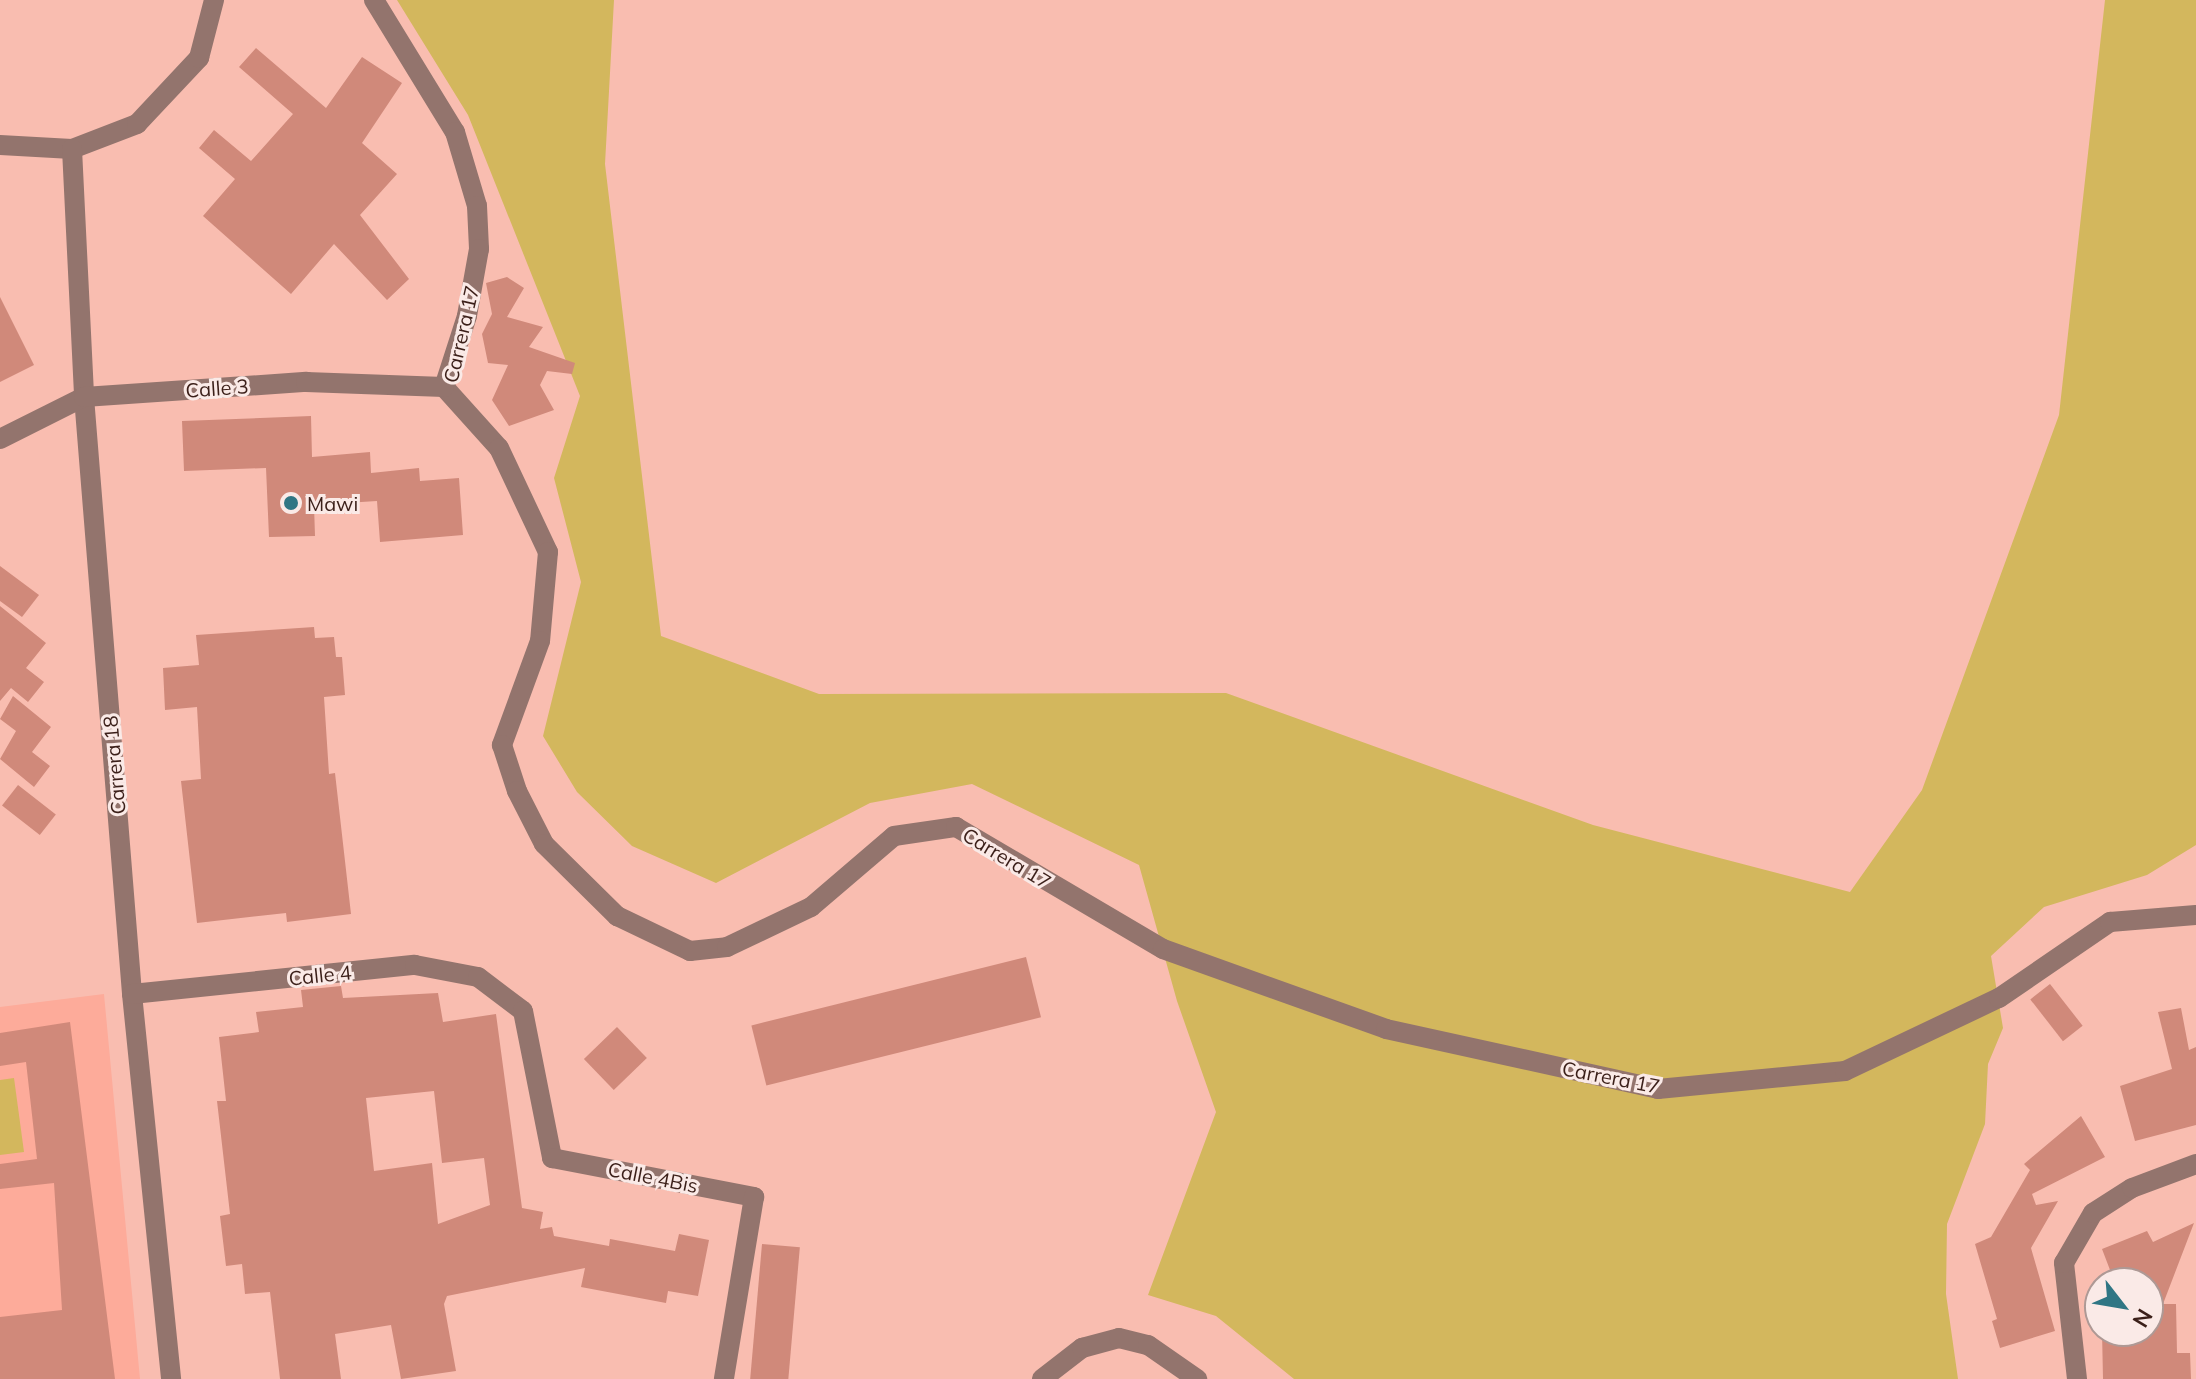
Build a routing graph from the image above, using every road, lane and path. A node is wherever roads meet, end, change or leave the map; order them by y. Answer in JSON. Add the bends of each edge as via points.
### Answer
{"nodes":[{"id":1,"x":214,"y":0,"type":"edge"},
{"id":2,"x":374,"y":0,"type":"edge"},
{"id":3,"x":0,"y":145,"type":"edge"},
{"id":4,"x":72,"y":149,"type":"junction"},
{"id":5,"x":444,"y":387,"type":"junction"},
{"id":6,"x":84,"y":397,"type":"junction"},
{"id":7,"x":0,"y":439,"type":"edge"},
{"id":8,"x":2196,"y":915,"type":"edge"},
{"id":9,"x":132,"y":994,"type":"junction"},
{"id":10,"x":552,"y":1158,"type":"joint"},
{"id":11,"x":2196,"y":1164,"type":"edge"},
{"id":12,"x":171,"y":1379,"type":"edge"},
{"id":13,"x":724,"y":1379,"type":"edge"},
{"id":14,"x":1042,"y":1379,"type":"edge"},
{"id":15,"x":1197,"y":1379,"type":"edge"},
{"id":16,"x":2077,"y":1379,"type":"edge"}],
"edges":[{"from":1,"to":4,"type":"street","via":[[199,58],[137,124]]},
{"from":2,"to":5,"type":"street","name":"Carrera 17","via":[[455,132],[477,206],[479,249],[467,316]]},
{"from":3,"to":4,"type":"street"},
{"from":4,"to":6,"type":"street","name":"Carrera 18"},
{"from":5,"to":6,"type":"street","name":"Calle 3","via":[[306,382]]},
{"from":5,"to":8,"type":"street","name":"Carrera 17","via":[[499,448],[548,552],[540,641],[518,689],[502,745],[517,791],[544,844],[617,916],[690,951],[727,947],[811,907],[894,836],[956,827],[1163,949],[1386,1029],[1658,1089],[1845,1071],[1999,998],[2110,922]]},
{"from":6,"to":7,"type":"street","name":"Calle 3"},
{"from":6,"to":9,"type":"street","name":"Carrera 18"},
{"from":9,"to":10,"type":"street","name":"Calle 4","via":[[415,965],[478,977],[523,1011]]},
{"from":9,"to":12,"type":"street","name":"Carrera 18"},
{"from":10,"to":13,"type":"street","name":"Calle 4Bis","via":[[754,1197]]},
{"from":11,"to":16,"type":"street","via":[[2132,1188],[2093,1213],[2064,1263]]},
{"from":14,"to":15,"type":"street","via":[[1082,1348],[1119,1338],[1148,1345]]}]}
